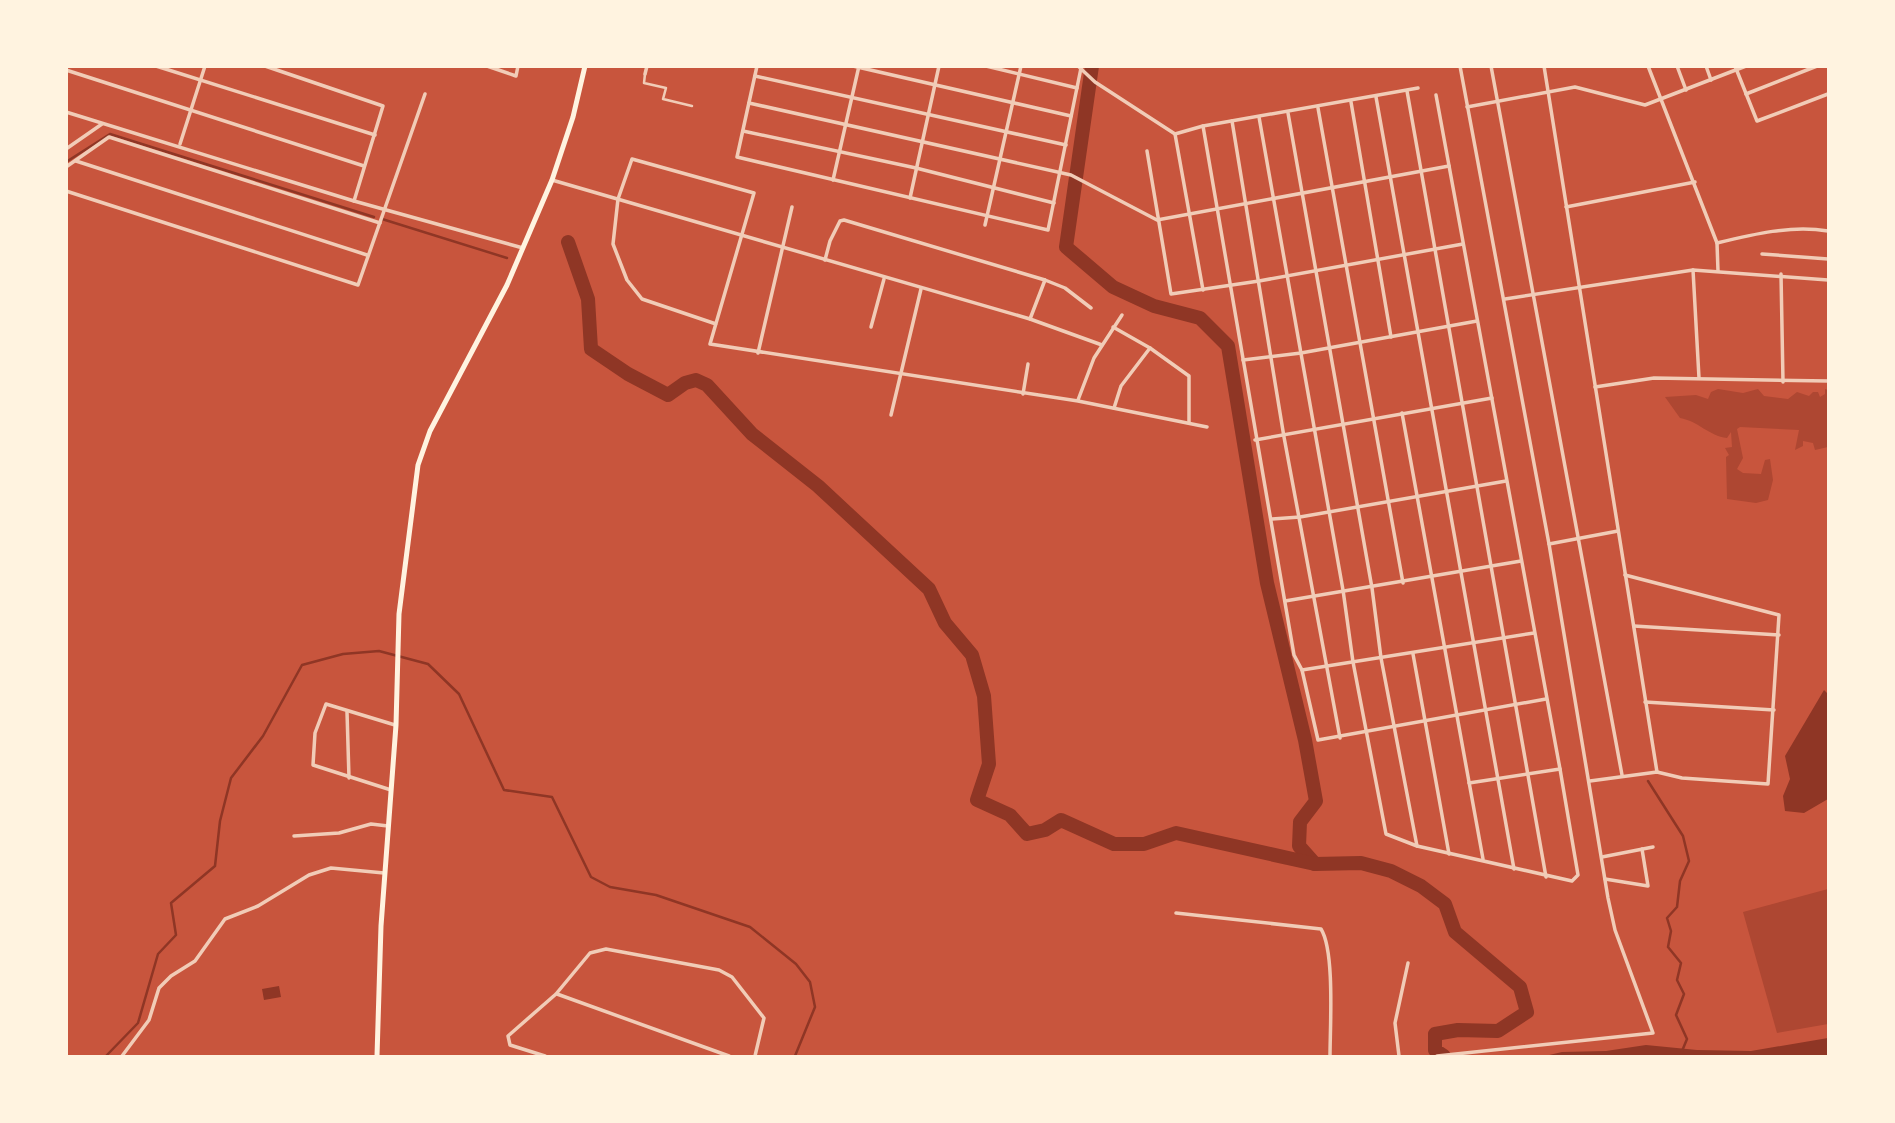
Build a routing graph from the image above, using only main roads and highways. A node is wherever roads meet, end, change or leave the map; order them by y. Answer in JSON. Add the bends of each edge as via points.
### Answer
{"nodes":[{"id":1,"x":585,"y":66,"type":"edge"},
{"id":2,"x":377,"y":1056,"type":"edge"}],
"edges":[{"from":1,"to":2,"type":"main road","via":[[552,180],[501,296],[429,431],[419,461],[399,614]]}]}
